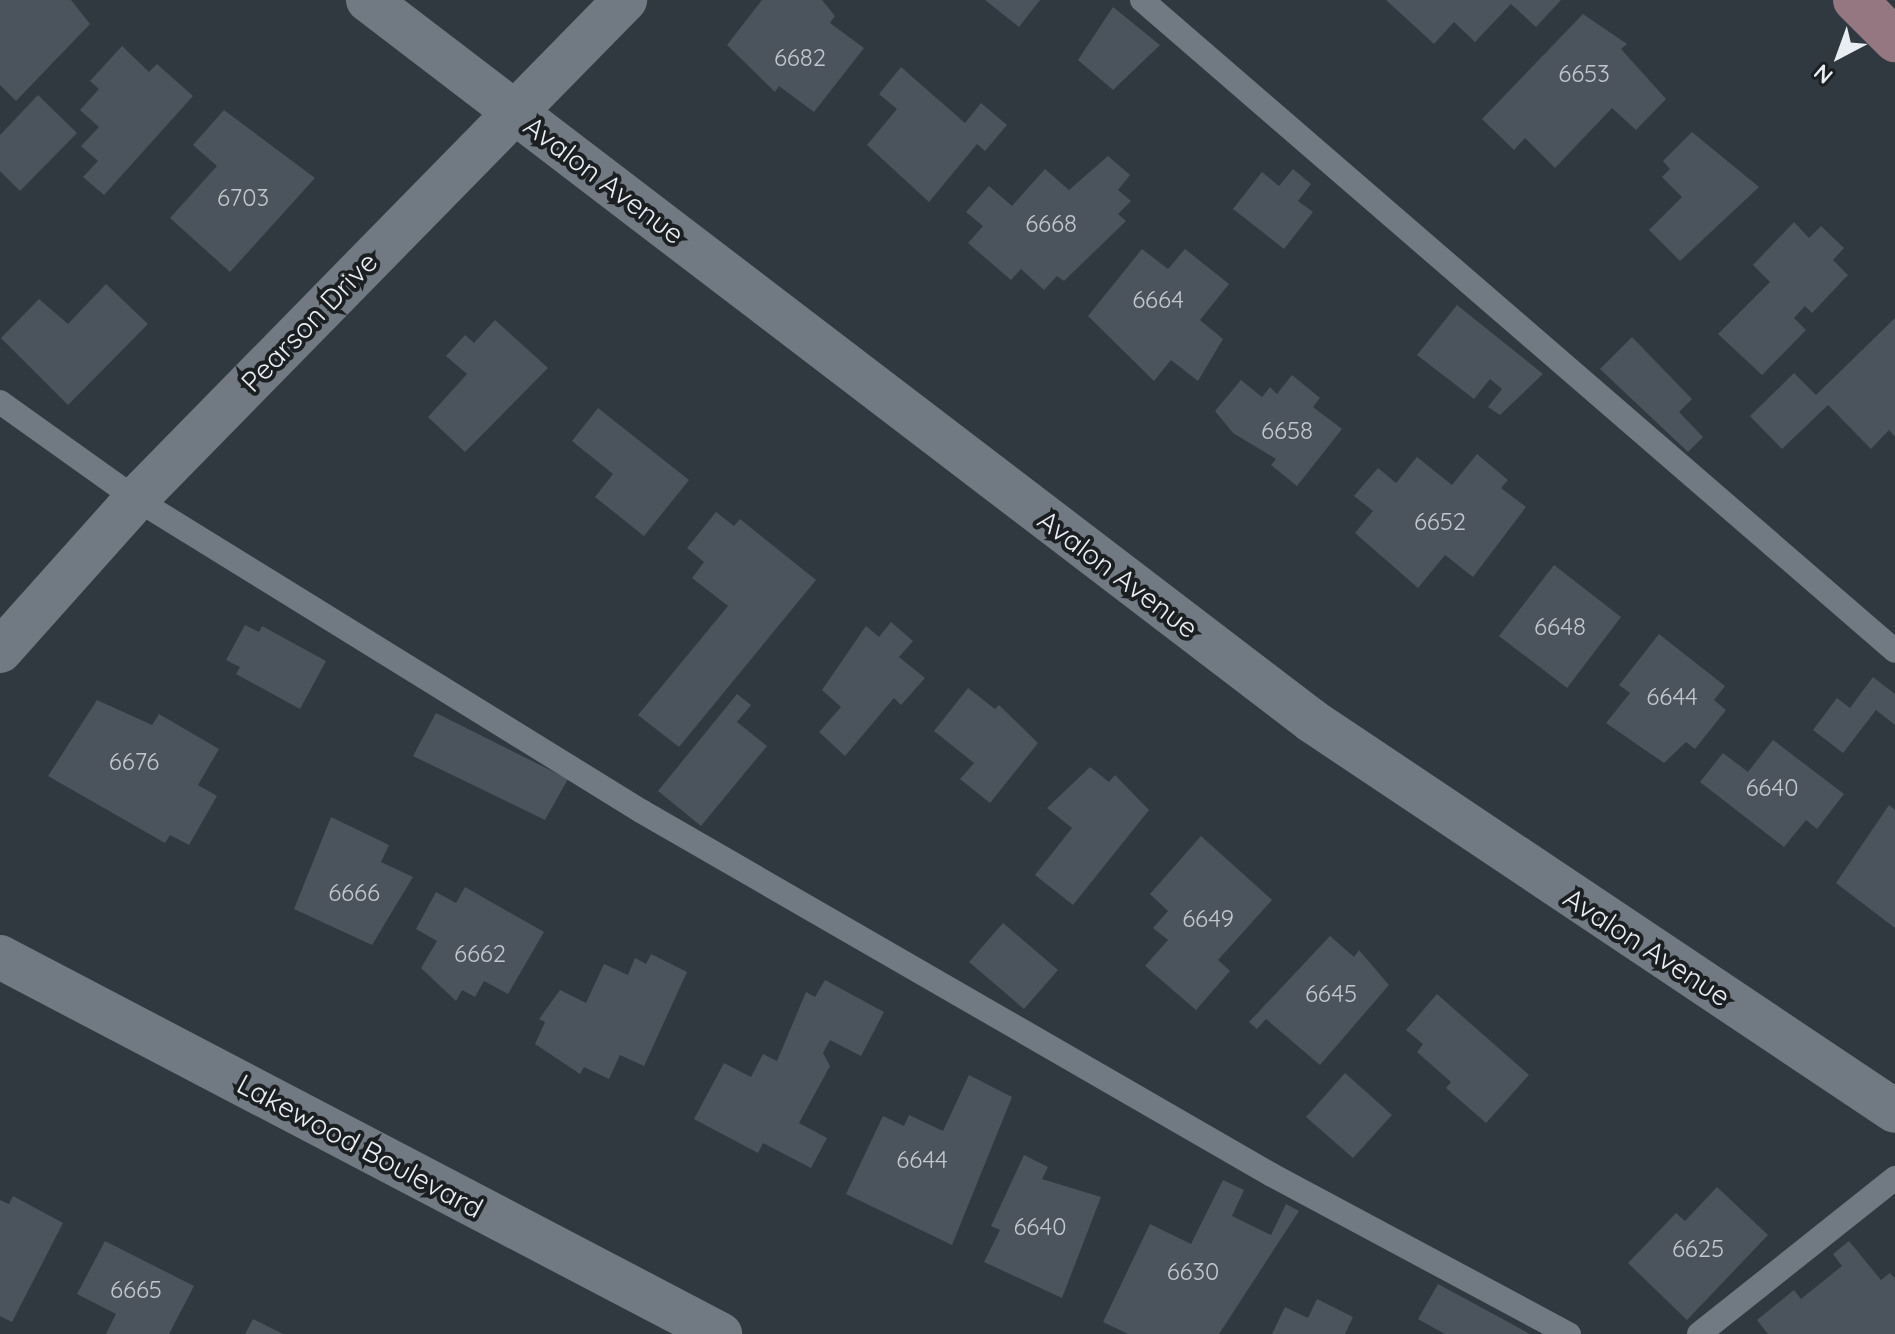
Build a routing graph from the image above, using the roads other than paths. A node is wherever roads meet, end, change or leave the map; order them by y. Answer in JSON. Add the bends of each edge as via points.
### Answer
{"nodes":[{"id":1,"x":368,"y":0,"type":"edge"},
{"id":2,"x":625,"y":0,"type":"edge"},
{"id":3,"x":1142,"y":0,"type":"edge"},
{"id":4,"x":1855,"y":0,"type":"edge"},
{"id":5,"x":1895,"y":40,"type":"edge"},
{"id":6,"x":514,"y":112,"type":"junction"},
{"id":7,"x":0,"y":402,"type":"edge"},
{"id":8,"x":136,"y":499,"type":"junction"},
{"id":9,"x":0,"y":651,"type":"edge"},
{"id":10,"x":1895,"y":651,"type":"edge"},
{"id":11,"x":0,"y":957,"type":"edge"},
{"id":12,"x":1895,"y":1111,"type":"edge"},
{"id":13,"x":1895,"y":1178,"type":"edge"},
{"id":14,"x":720,"y":1334,"type":"edge"},
{"id":15,"x":1569,"y":1334,"type":"edge"},
{"id":16,"x":1699,"y":1334,"type":"edge"}],
"edges":[{"from":1,"to":6,"type":"street","name":"Avalon Avenue"},
{"from":2,"to":6,"type":"street","name":"Pearson Drive"},
{"from":3,"to":10,"type":"lane"},
{"from":4,"to":5,"type":"street"},
{"from":6,"to":8,"type":"street","name":"Pearson Drive"},
{"from":6,"to":12,"type":"street","name":"Avalon Avenue","via":[[1312,721]]},
{"from":7,"to":8,"type":"lane"},
{"from":8,"to":9,"type":"street","name":"Pearson Drive"},
{"from":8,"to":15,"type":"lane","via":[[654,819],[1272,1175]]},
{"from":11,"to":14,"type":"street","name":"Lakewood Boulevard"},
{"from":13,"to":16,"type":"lane"}]}
